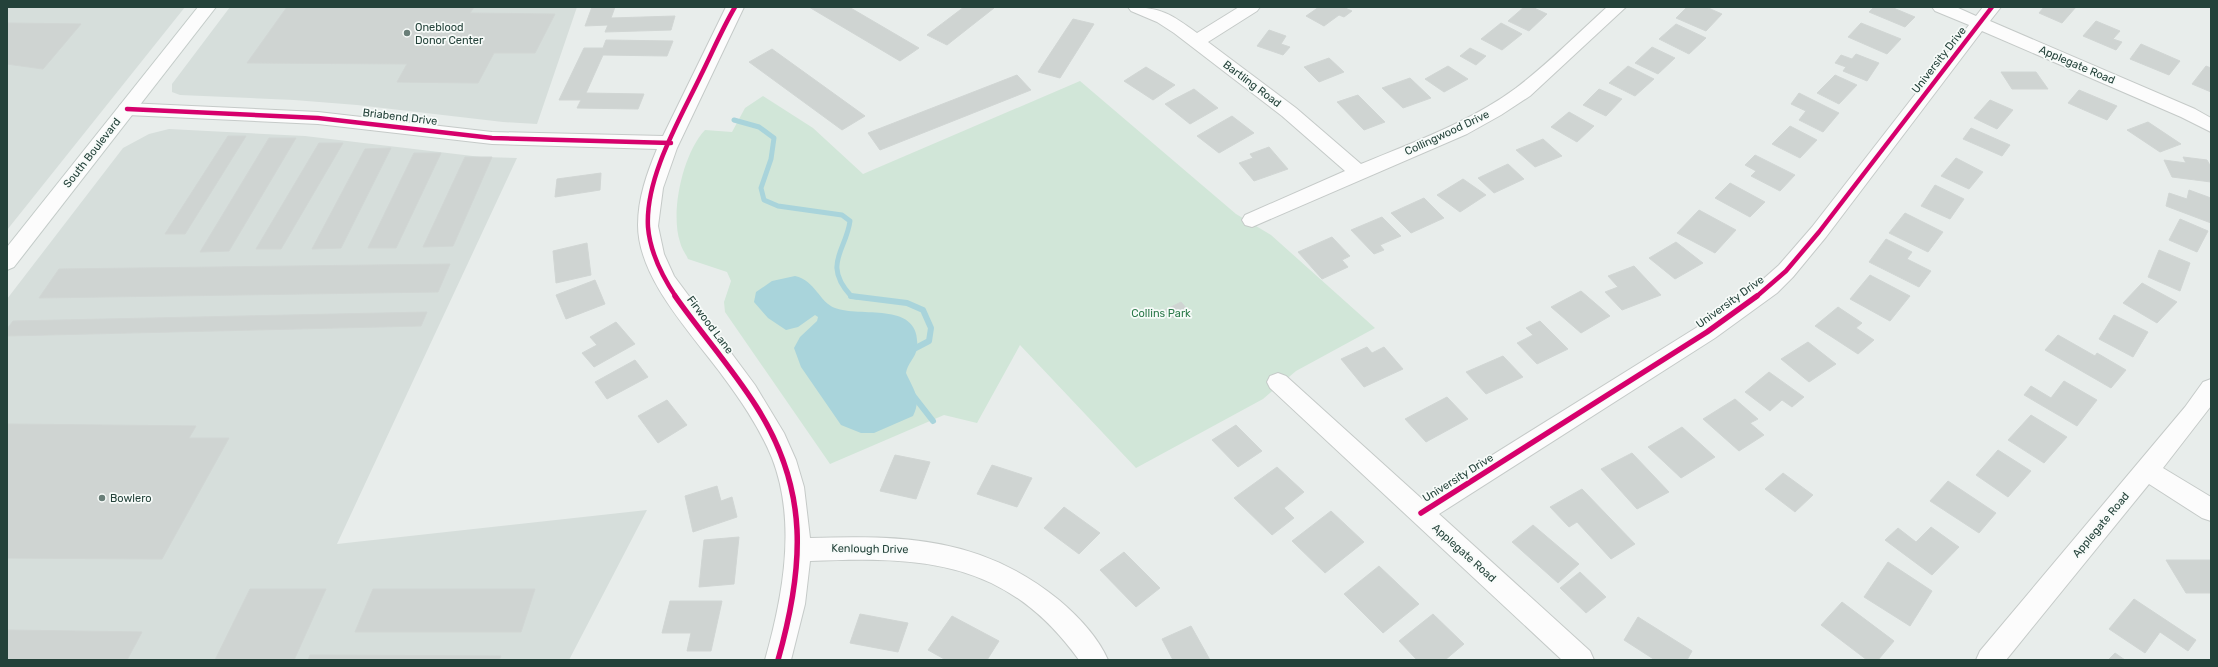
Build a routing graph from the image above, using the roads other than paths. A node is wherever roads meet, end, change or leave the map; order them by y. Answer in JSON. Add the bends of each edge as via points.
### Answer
{"nodes":[{"id":1,"x":207,"y":7,"type":"edge"},
{"id":2,"x":735,"y":7,"type":"edge"},
{"id":3,"x":1137,"y":7,"type":"edge"},
{"id":4,"x":1250,"y":7,"type":"edge"},
{"id":5,"x":1617,"y":7,"type":"edge"},
{"id":6,"x":1941,"y":7,"type":"edge"},
{"id":7,"x":1986,"y":15,"type":"edge"},
{"id":8,"x":1195,"y":42,"type":"junction"},
{"id":9,"x":127,"y":109,"type":"junction"},
{"id":10,"x":2211,"y":126,"type":"edge"},
{"id":11,"x":671,"y":143,"type":"junction"},
{"id":12,"x":1358,"y":173,"type":"junction"},
{"id":13,"x":1252,"y":220,"type":"dead end"},
{"id":14,"x":7,"y":262,"type":"edge"},
{"id":15,"x":1278,"y":382,"type":"dead end"},
{"id":16,"x":2211,"y":388,"type":"edge"},
{"id":17,"x":2146,"y":470,"type":"junction"},
{"id":18,"x":2211,"y":510,"type":"edge"},
{"id":19,"x":1421,"y":513,"type":"junction"},
{"id":20,"x":798,"y":550,"type":"junction"},
{"id":21,"x":778,"y":660,"type":"edge"},
{"id":22,"x":1095,"y":660,"type":"edge"},
{"id":23,"x":1581,"y":660,"type":"edge"},
{"id":24,"x":1989,"y":660,"type":"edge"}],
"edges":[{"from":1,"to":9,"type":"street","name":"South Boulevard"},
{"from":2,"to":11,"type":"street","name":"Firwood Lane"},
{"from":3,"to":8,"type":"street","name":"Bartling Road","via":[[1163,18]]},
{"from":4,"to":8,"type":"street"},
{"from":5,"to":12,"type":"street","name":"Collingwood Drive","via":[[1523,92],[1494,111],[1460,129]]},
{"from":6,"to":7,"type":"street","name":"Applegate Road"},
{"from":7,"to":10,"type":"street","name":"Applegate Road"},
{"from":7,"to":19,"type":"street","name":"University Drive","via":[[1819,232],[1769,287],[1707,332]]},
{"from":8,"to":12,"type":"street","name":"Bartling Road","via":[[1289,112]]},
{"from":9,"to":11,"type":"street","name":"Briabend Drive","via":[[318,118],[492,138]]},
{"from":9,"to":14,"type":"street","name":"South Boulevard"},
{"from":11,"to":20,"type":"street","name":"Firwood Lane","via":[[650,200],[648,226],[653,251],[670,289],[753,400],[773,433],[793,493]]},
{"from":12,"to":13,"type":"street","name":"Collingwood Drive"},
{"from":15,"to":19,"type":"street","name":"Applegate Road"},
{"from":16,"to":17,"type":"street","name":"Applegate Road","via":[[2193,414]]},
{"from":17,"to":18,"type":"street"},
{"from":17,"to":24,"type":"street","name":"Applegate Road"},
{"from":19,"to":23,"type":"street","name":"Applegate Road"},
{"from":20,"to":21,"type":"street","name":"Firwood Lane","via":[[795,592]]},
{"from":20,"to":22,"type":"street","name":"Kenlough Drive","via":[[906,549],[966,560],[1027,590],[1043,602],[1073,631]]}]}
